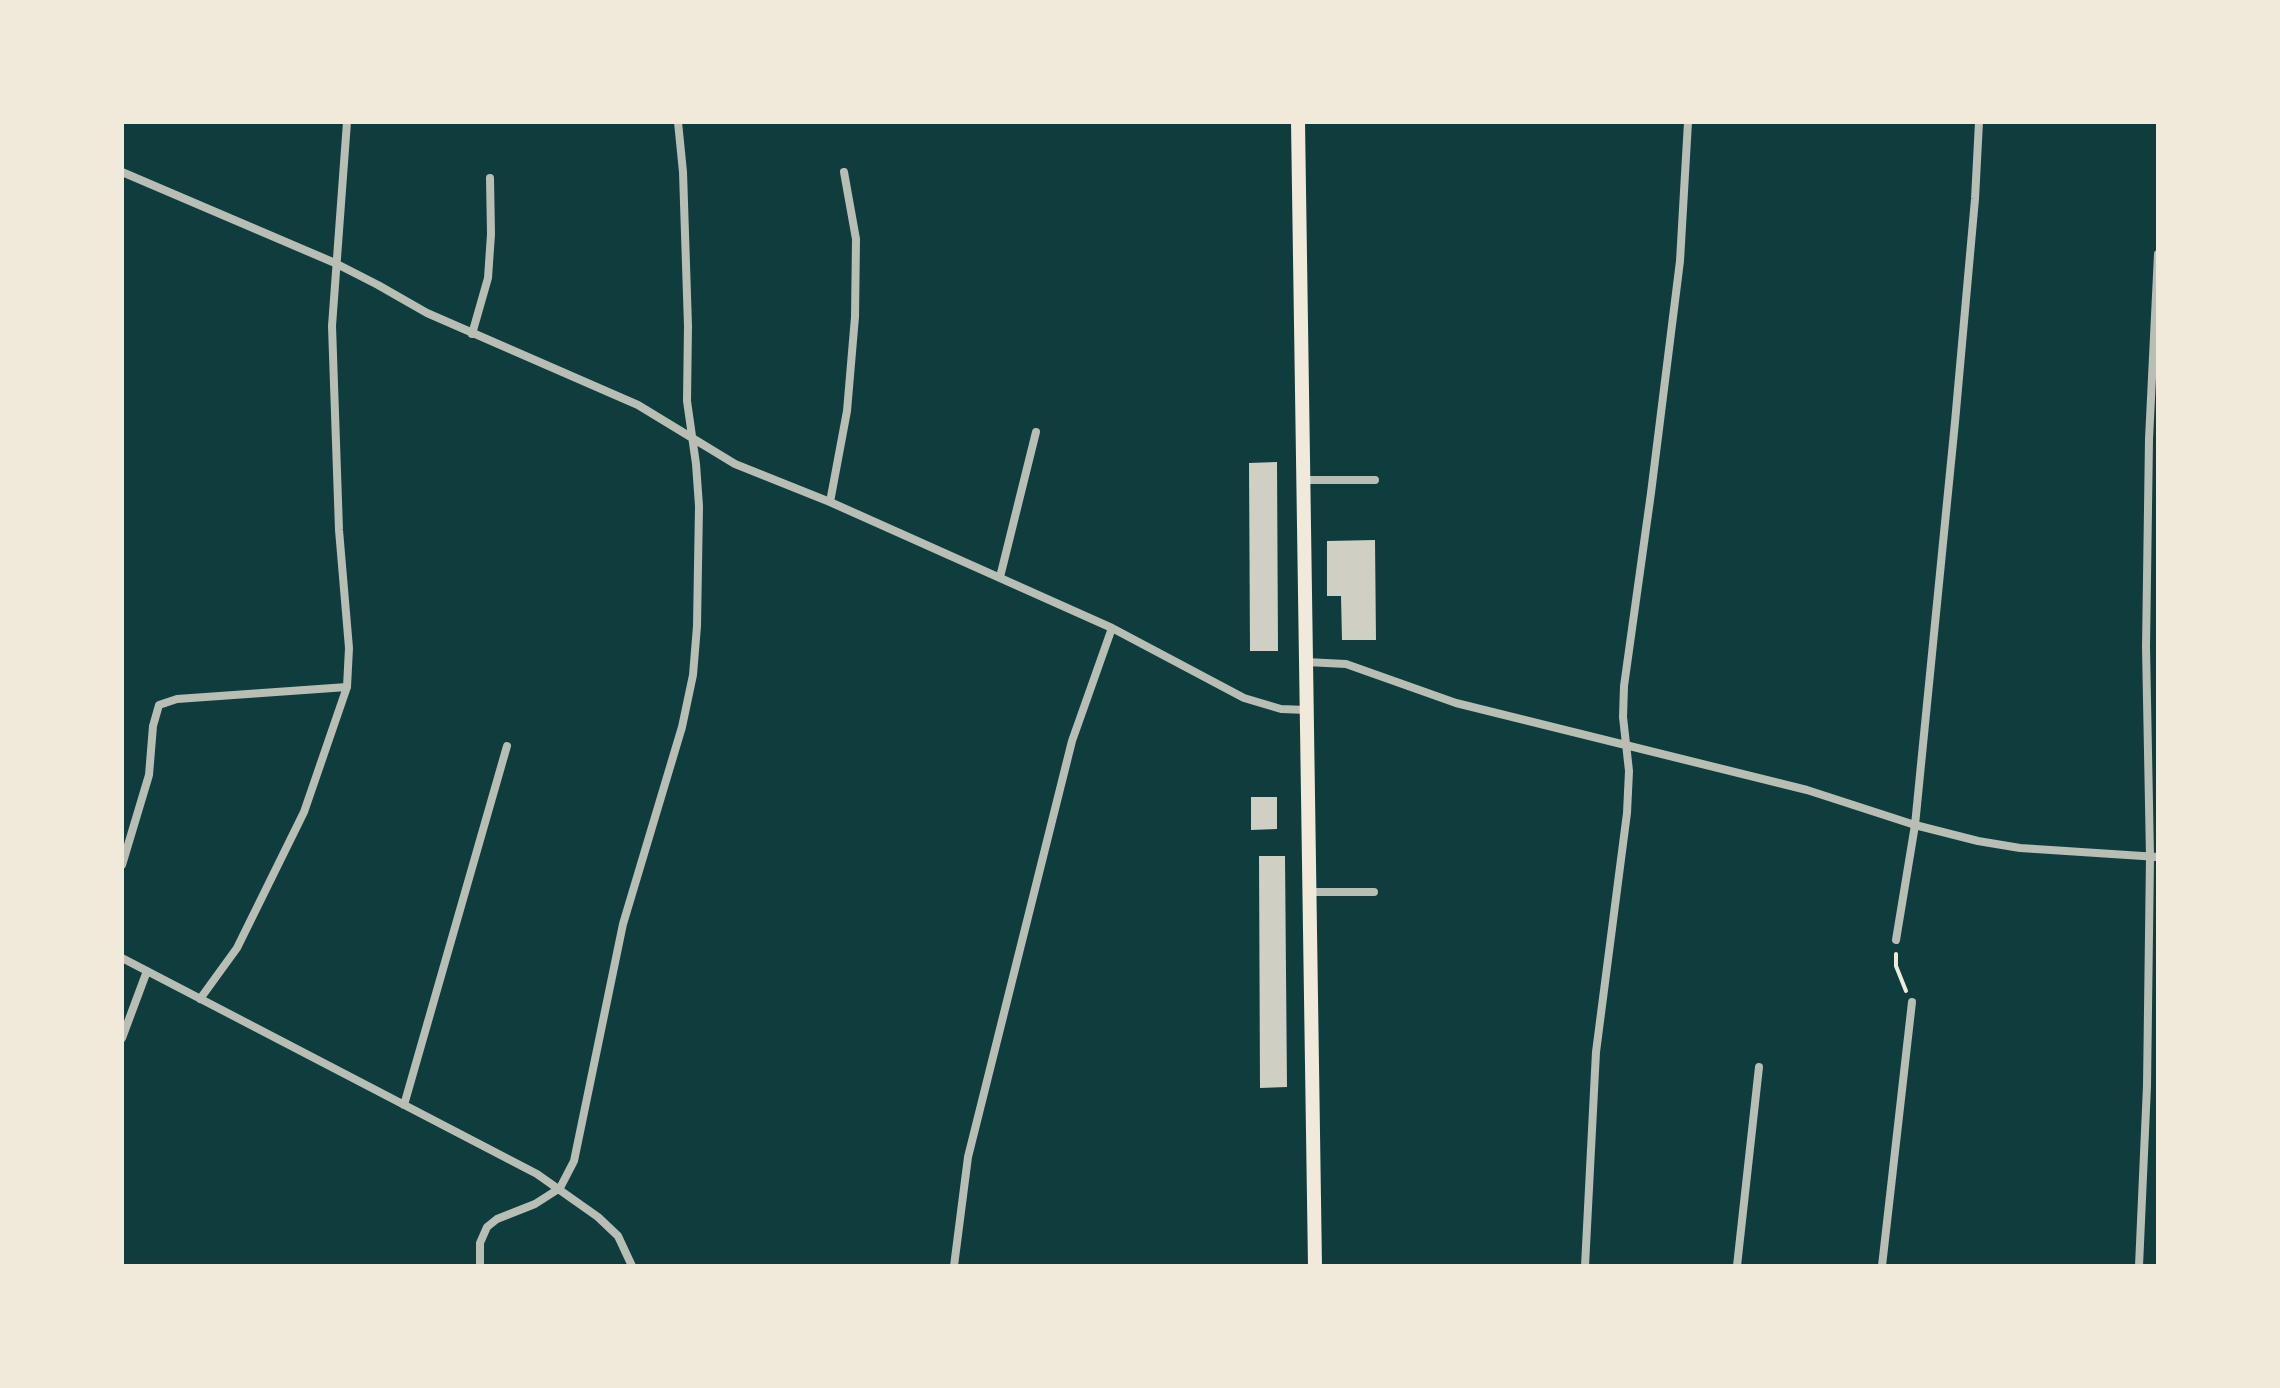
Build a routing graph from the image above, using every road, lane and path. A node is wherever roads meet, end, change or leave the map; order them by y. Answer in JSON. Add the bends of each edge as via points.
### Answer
{"nodes":[{"id":1,"x":347,"y":122,"type":"edge"},
{"id":2,"x":678,"y":122,"type":"edge"},
{"id":3,"x":1298,"y":122,"type":"edge"},
{"id":4,"x":1688,"y":122,"type":"edge"},
{"id":5,"x":1979,"y":122,"type":"edge"},
{"id":6,"x":122,"y":172,"type":"edge"},
{"id":7,"x":844,"y":172,"type":"dead end"},
{"id":8,"x":490,"y":178,"type":"dead end"},
{"id":9,"x":2158,"y":254,"type":"edge"},
{"id":10,"x":335,"y":263,"type":"junction"},
{"id":11,"x":472,"y":334,"type":"junction"},
{"id":12,"x":1036,"y":432,"type":"dead end"},
{"id":13,"x":691,"y":435,"type":"junction"},
{"id":14,"x":1303,"y":480,"type":"junction"},
{"id":15,"x":1375,"y":480,"type":"dead end"},
{"id":16,"x":830,"y":502,"type":"junction"},
{"id":17,"x":1000,"y":577,"type":"junction"},
{"id":18,"x":1112,"y":628,"type":"junction"},
{"id":19,"x":1306,"y":662,"type":"junction"},
{"id":20,"x":347,"y":687,"type":"junction"},
{"id":21,"x":1307,"y":710,"type":"junction"},
{"id":22,"x":1625,"y":744,"type":"junction"},
{"id":23,"x":507,"y":746,"type":"dead end"},
{"id":24,"x":1915,"y":825,"type":"junction"},
{"id":25,"x":2154,"y":857,"type":"edge"},
{"id":26,"x":122,"y":865,"type":"edge"},
{"id":27,"x":1309,"y":892,"type":"junction"},
{"id":28,"x":1374,"y":892,"type":"dead end"},
{"id":29,"x":1896,"y":940,"type":"joint"},
{"id":30,"x":122,"y":958,"type":"edge"},
{"id":31,"x":147,"y":971,"type":"junction"},
{"id":32,"x":200,"y":999,"type":"junction"},
{"id":33,"x":1912,"y":1002,"type":"joint"},
{"id":34,"x":122,"y":1038,"type":"edge"},
{"id":35,"x":1759,"y":1067,"type":"dead end"},
{"id":36,"x":404,"y":1105,"type":"junction"},
{"id":37,"x":560,"y":1188,"type":"junction"},
{"id":38,"x":480,"y":1266,"type":"edge"},
{"id":39,"x":632,"y":1266,"type":"edge"},
{"id":40,"x":954,"y":1266,"type":"edge"},
{"id":41,"x":1315,"y":1266,"type":"edge"},
{"id":42,"x":1585,"y":1266,"type":"edge"},
{"id":43,"x":1737,"y":1266,"type":"edge"},
{"id":44,"x":1882,"y":1266,"type":"edge"},
{"id":45,"x":2139,"y":1266,"type":"edge"}],
"edges":[{"from":1,"to":10,"type":"street"},
{"from":2,"to":13,"type":"street"},
{"from":3,"to":14,"type":"main road"},
{"from":4,"to":22,"type":"street","via":[[1680,261],[1624,686]]},
{"from":5,"to":24,"type":"street"},
{"from":6,"to":10,"type":"street"},
{"from":7,"to":16,"type":"street","via":[[856,239],[855,317],[847,411]]},
{"from":8,"to":11,"type":"street","via":[[488,278]]},
{"from":9,"to":25,"type":"street","via":[[2146,647]]},
{"from":10,"to":11,"type":"street"},
{"from":10,"to":20,"type":"street","via":[[333,394]]},
{"from":11,"to":13,"type":"street","via":[[638,405]]},
{"from":12,"to":17,"type":"street"},
{"from":13,"to":16,"type":"street","via":[[735,464]]},
{"from":13,"to":37,"type":"street","via":[[699,506],[693,675],[623,924],[574,1161]]},
{"from":14,"to":15,"type":"street"},
{"from":14,"to":19,"type":"main road"},
{"from":16,"to":17,"type":"street"},
{"from":17,"to":18,"type":"street"},
{"from":18,"to":21,"type":"street","via":[[1244,698]]},
{"from":18,"to":40,"type":"street","via":[[1072,741],[975,1126]]},
{"from":19,"to":21,"type":"main road"},
{"from":19,"to":22,"type":"street","via":[[1346,664],[1456,703]]},
{"from":20,"to":26,"type":"street","via":[[177,699],[159,705],[149,775]]},
{"from":20,"to":32,"type":"street","via":[[304,812],[237,948]]},
{"from":21,"to":27,"type":"main road"},
{"from":22,"to":24,"type":"street","via":[[1807,790]]},
{"from":22,"to":42,"type":"street","via":[[1627,813],[1596,1052]]},
{"from":23,"to":36,"type":"street"},
{"from":24,"to":25,"type":"street","via":[[2020,848]]},
{"from":24,"to":29,"type":"street"},
{"from":25,"to":45,"type":"street"},
{"from":27,"to":28,"type":"street"},
{"from":27,"to":41,"type":"main road"},
{"from":29,"to":33,"type":"path","via":[[1896,966]]},
{"from":30,"to":31,"type":"street"},
{"from":31,"to":32,"type":"street"},
{"from":31,"to":34,"type":"street"},
{"from":32,"to":36,"type":"street"},
{"from":33,"to":44,"type":"street"},
{"from":35,"to":43,"type":"street"},
{"from":36,"to":37,"type":"street"},
{"from":37,"to":38,"type":"street","via":[[487,1227],[480,1243]]},
{"from":37,"to":39,"type":"street","via":[[618,1236]]}]}
